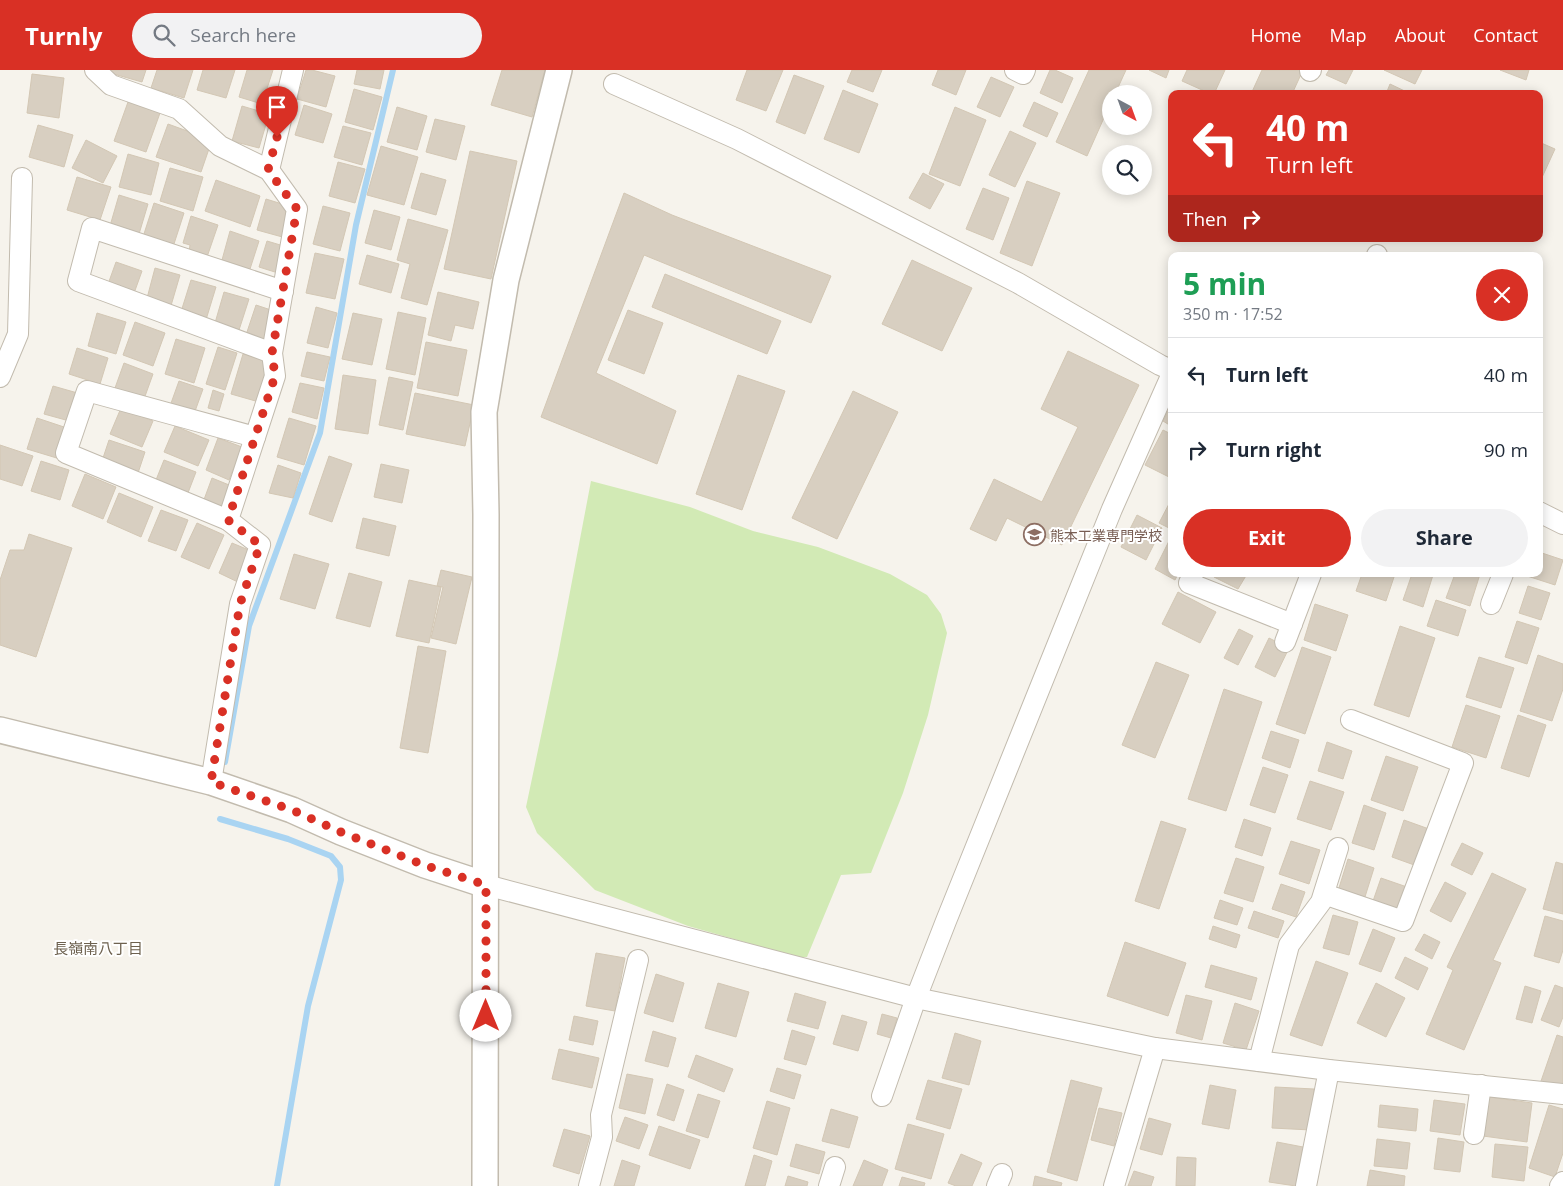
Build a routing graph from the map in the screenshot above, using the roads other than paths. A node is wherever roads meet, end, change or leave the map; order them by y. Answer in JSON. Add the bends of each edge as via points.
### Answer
{"nodes":[{"id":1,"x":95,"y":70,"type":"edge"},
{"id":2,"x":293,"y":70,"type":"edge"},
{"id":3,"x":559,"y":70,"type":"edge"},
{"id":4,"x":1014,"y":70,"type":"edge"},
{"id":5,"x":1025,"y":70,"type":"edge"},
{"id":6,"x":614,"y":84,"type":"dead end"},
{"id":7,"x":268,"y":170,"type":"junction"},
{"id":8,"x":22,"y":178,"type":"dead end"},
{"id":9,"x":283,"y":291,"type":"junction"},
{"id":10,"x":272,"y":353,"type":"junction"},
{"id":11,"x":1168,"y":369,"type":"edge"},
{"id":12,"x":0,"y":377,"type":"edge"},
{"id":13,"x":1168,"y":383,"type":"edge"},
{"id":14,"x":255,"y":437,"type":"junction"},
{"id":15,"x":1543,"y":513,"type":"edge"},
{"id":16,"x":1562,"y":519,"type":"edge"},
{"id":17,"x":228,"y":520,"type":"junction"},
{"id":18,"x":1192,"y":577,"type":"edge"},
{"id":19,"x":1310,"y":577,"type":"edge"},
{"id":20,"x":1501,"y":577,"type":"edge"},
{"id":21,"x":1490,"y":604,"type":"dead end"},
{"id":22,"x":1351,"y":720,"type":"dead end"},
{"id":23,"x":0,"y":730,"type":"edge"},
{"id":24,"x":211,"y":782,"type":"junction"},
{"id":25,"x":1338,"y":848,"type":"dead end"},
{"id":26,"x":486,"y":885,"type":"junction"},
{"id":27,"x":1324,"y":894,"type":"junction"},
{"id":28,"x":638,"y":960,"type":"dead end"},
{"id":29,"x":916,"y":998,"type":"junction"},
{"id":30,"x":1155,"y":1048,"type":"junction"},
{"id":31,"x":1259,"y":1061,"type":"junction"},
{"id":32,"x":1329,"y":1070,"type":"junction"},
{"id":33,"x":1481,"y":1085,"type":"junction"},
{"id":34,"x":1563,"y":1094,"type":"edge"},
{"id":35,"x":882,"y":1096,"type":"dead end"},
{"id":36,"x":1474,"y":1134,"type":"dead end"},
{"id":37,"x":1563,"y":1182,"type":"edge"},
{"id":38,"x":486,"y":1186,"type":"edge"},
{"id":39,"x":589,"y":1186,"type":"edge"},
{"id":40,"x":1114,"y":1186,"type":"edge"},
{"id":41,"x":1306,"y":1186,"type":"edge"},
{"id":42,"x":1560,"y":1186,"type":"edge"}],
"edges":[{"from":1,"to":7,"type":"street","via":[[111,85],[179,109],[220,146]]},
{"from":2,"to":7,"type":"street"},
{"from":3,"to":26,"type":"street","via":[[506,280],[484,412]]},
{"from":4,"to":5,"type":"street","via":[[1023,74]]},
{"from":6,"to":11,"type":"street","via":[[737,139],[1018,283]]},
{"from":7,"to":9,"type":"street","via":[[297,209]]},
{"from":8,"to":12,"type":"street","via":[[18,334]]},
{"from":9,"to":10,"type":"street"},
{"from":9,"to":10,"type":"street","via":[[92,228],[78,282]]},
{"from":10,"to":14,"type":"street","via":[[275,376]]},
{"from":13,"to":29,"type":"street","via":[[1112,509]]},
{"from":14,"to":17,"type":"street"},
{"from":14,"to":17,"type":"street","via":[[87,391],[66,453]]},
{"from":15,"to":16,"type":"street"},
{"from":17,"to":24,"type":"street","via":[[260,545],[240,604]]},
{"from":18,"to":19,"type":"street","via":[[1189,584],[1289,633]]},
{"from":20,"to":21,"type":"street"},
{"from":22,"to":27,"type":"street","via":[[1464,763],[1403,920]]},
{"from":23,"to":24,"type":"street"},
{"from":24,"to":26,"type":"street","via":[[292,810],[424,865]]},
{"from":25,"to":27,"type":"street"},
{"from":26,"to":29,"type":"street"},
{"from":26,"to":38,"type":"street"},
{"from":27,"to":31,"type":"street","via":[[1322,902],[1289,946]]},
{"from":28,"to":39,"type":"street","via":[[601,1115],[602,1137]]},
{"from":29,"to":30,"type":"street"},
{"from":29,"to":35,"type":"street"},
{"from":30,"to":31,"type":"street"},
{"from":30,"to":40,"type":"street"},
{"from":31,"to":32,"type":"street"},
{"from":32,"to":33,"type":"street"},
{"from":32,"to":41,"type":"street"},
{"from":33,"to":34,"type":"street"},
{"from":33,"to":36,"type":"street"},
{"from":37,"to":42,"type":"street"}]}
